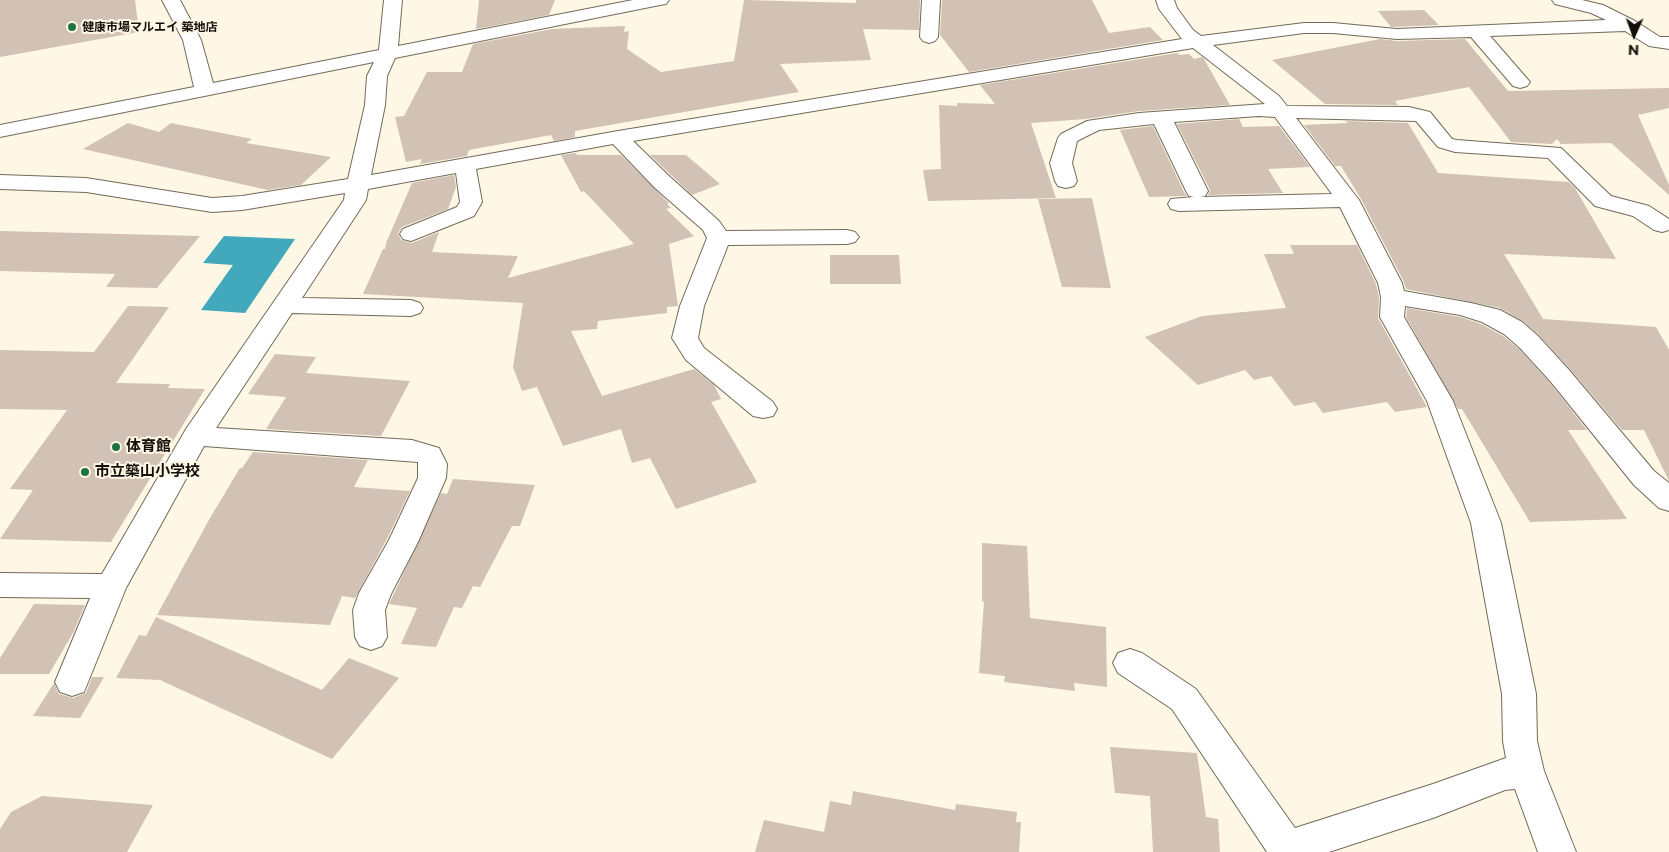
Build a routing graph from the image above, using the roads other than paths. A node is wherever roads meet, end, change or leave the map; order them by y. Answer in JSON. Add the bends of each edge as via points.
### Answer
{"nodes":[{"id":1,"x":173,"y":0,"type":"edge"},
{"id":2,"x":393,"y":0,"type":"edge"},
{"id":3,"x":660,"y":0,"type":"edge"},
{"id":4,"x":931,"y":0,"type":"edge"},
{"id":5,"x":1165,"y":0,"type":"edge"},
{"id":6,"x":1561,"y":0,"type":"edge"},
{"id":7,"x":621,"y":4,"type":"edge"},
{"id":8,"x":1629,"y":24,"type":"junction"},
{"id":9,"x":1477,"y":32,"type":"junction"},
{"id":10,"x":929,"y":37,"type":"dead end"},
{"id":11,"x":1196,"y":42,"type":"junction"},
{"id":12,"x":1663,"y":43,"type":"edge"},
{"id":13,"x":387,"y":56,"type":"junction"},
{"id":14,"x":1669,"y":59,"type":"edge"},
{"id":15,"x":1520,"y":82,"type":"dead end"},
{"id":16,"x":205,"y":91,"type":"junction"},
{"id":17,"x":1281,"y":111,"type":"junction"},
{"id":18,"x":1161,"y":117,"type":"junction"},
{"id":19,"x":0,"y":131,"type":"edge"},
{"id":20,"x":724,"y":140,"type":"dead end"},
{"id":21,"x":624,"y":145,"type":"junction"},
{"id":22,"x":465,"y":165,"type":"junction"},
{"id":23,"x":1066,"y":181,"type":"dead end"},
{"id":24,"x":0,"y":182,"type":"edge"},
{"id":25,"x":359,"y":184,"type":"junction"},
{"id":26,"x":1197,"y":191,"type":"dead end"},
{"id":27,"x":1348,"y":200,"type":"junction"},
{"id":28,"x":1179,"y":204,"type":"dead end"},
{"id":29,"x":1662,"y":225,"type":"dead end"},
{"id":30,"x":410,"y":234,"type":"dead end"},
{"id":31,"x":847,"y":237,"type":"dead end"},
{"id":32,"x":720,"y":238,"type":"junction"},
{"id":33,"x":1393,"y":297,"type":"junction"},
{"id":34,"x":283,"y":305,"type":"junction"},
{"id":35,"x":411,"y":308,"type":"dead end"},
{"id":36,"x":763,"y":409,"type":"dead end"},
{"id":37,"x":196,"y":436,"type":"junction"},
{"id":38,"x":1669,"y":500,"type":"edge"},
{"id":39,"x":0,"y":585,"type":"edge"},
{"id":40,"x":111,"y":586,"type":"junction"},
{"id":41,"x":371,"y":636,"type":"dead end"},
{"id":42,"x":1130,"y":663,"type":"dead end"},
{"id":43,"x":72,"y":682,"type":"dead end"},
{"id":44,"x":1526,"y":771,"type":"junction"},
{"id":45,"x":1287,"y":850,"type":"edge"},
{"id":46,"x":1557,"y":852,"type":"edge"}],
"edges":[{"from":1,"to":16,"type":"street","via":[[192,40]]},
{"from":2,"to":13,"type":"street"},
{"from":3,"to":7,"type":"street"},
{"from":4,"to":10,"type":"street"},
{"from":5,"to":11,"type":"street","via":[[1168,9]]},
{"from":6,"to":8,"type":"street","via":[[1597,9]]},
{"from":7,"to":13,"type":"street"},
{"from":8,"to":9,"type":"street"},
{"from":8,"to":12,"type":"street"},
{"from":9,"to":11,"type":"street","via":[[1397,34],[1304,28]]},
{"from":9,"to":15,"type":"street"},
{"from":11,"to":17,"type":"street","via":[[1272,100]]},
{"from":11,"to":21,"type":"street"},
{"from":12,"to":14,"type":"street","via":[[1658,48]]},
{"from":13,"to":16,"type":"street"},
{"from":13,"to":25,"type":"street","via":[[377,76]]},
{"from":16,"to":19,"type":"street"},
{"from":17,"to":18,"type":"street"},
{"from":17,"to":27,"type":"street"},
{"from":17,"to":29,"type":"street","via":[[1409,113],[1423,116],[1445,143],[1455,146],[1554,152],[1603,201],[1641,211]]},
{"from":18,"to":23,"type":"street","via":[[1094,125],[1068,138],[1061,163]]},
{"from":18,"to":26,"type":"street"},
{"from":20,"to":21,"type":"street","via":[[685,139],[646,146]]},
{"from":21,"to":22,"type":"street"},
{"from":21,"to":32,"type":"street"},
{"from":22,"to":25,"type":"street"},
{"from":22,"to":30,"type":"street","via":[[471,202],[466,211]]},
{"from":24,"to":25,"type":"street","via":[[86,185],[212,205]]},
{"from":25,"to":34,"type":"street","via":[[354,200]]},
{"from":27,"to":28,"type":"street"},
{"from":27,"to":33,"type":"street","via":[[1390,283]]},
{"from":31,"to":32,"type":"street"},
{"from":32,"to":36,"type":"street","via":[[692,306],[685,338],[695,354]]},
{"from":33,"to":38,"type":"street","via":[[1462,308],[1491,316],[1513,328],[1560,376],[1644,478]]},
{"from":33,"to":44,"type":"street","via":[[1392,318],[1440,401],[1486,523],[1519,694],[1520,741]]},
{"from":34,"to":35,"type":"street"},
{"from":34,"to":37,"type":"street"},
{"from":37,"to":40,"type":"street"},
{"from":37,"to":41,"type":"street","via":[[412,450],[429,455],[433,464],[432,478],[375,593],[369,610]]},
{"from":39,"to":40,"type":"street"},
{"from":40,"to":43,"type":"street"},
{"from":42,"to":45,"type":"street","via":[[1184,699]]},
{"from":44,"to":45,"type":"street","via":[[1504,774]]},
{"from":44,"to":46,"type":"street"}]}
